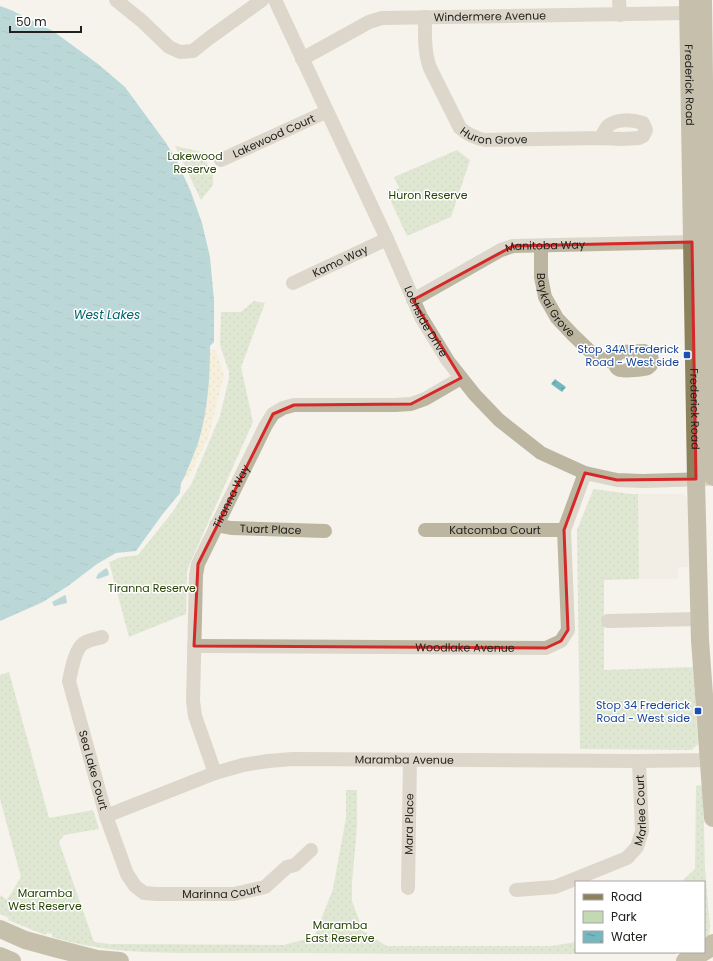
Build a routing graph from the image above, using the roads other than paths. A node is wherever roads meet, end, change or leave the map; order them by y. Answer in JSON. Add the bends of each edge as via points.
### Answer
{"nodes":[{"id":1,"x":116,"y":0,"type":"edge"},
{"id":2,"x":262,"y":0,"type":"edge"},
{"id":3,"x":275,"y":0,"type":"edge"},
{"id":4,"x":619,"y":0,"type":"edge"},
{"id":5,"x":703,"y":0,"type":"edge"},
{"id":6,"x":688,"y":6,"type":"edge"},
{"id":7,"x":620,"y":15,"type":"junction"},
{"id":8,"x":425,"y":17,"type":"junction"},
{"id":9,"x":302,"y":59,"type":"junction"},
{"id":10,"x":702,"y":96,"type":"edge"},
{"id":11,"x":326,"y":112,"type":"junction"},
{"id":12,"x":601,"y":138,"type":"dead end"},
{"id":13,"x":221,"y":160,"type":"dead end"},
{"id":14,"x":387,"y":239,"type":"junction"},
{"id":15,"x":692,"y":242,"type":"junction"},
{"id":16,"x":540,"y":246,"type":"junction"},
{"id":17,"x":293,"y":283,"type":"dead end"},
{"id":18,"x":413,"y":300,"type":"junction"},
{"id":19,"x":711,"y":315,"type":"edge"},
{"id":20,"x":614,"y":362,"type":"dead end"},
{"id":21,"x":460,"y":378,"type":"junction"},
{"id":22,"x":585,"y":473,"type":"junction"},
{"id":23,"x":707,"y":479,"type":"edge"},
{"id":24,"x":216,"y":525,"type":"junction"},
{"id":25,"x":325,"y":530,"type":"dead end"},
{"id":26,"x":425,"y":530,"type":"dead end"},
{"id":27,"x":564,"y":530,"type":"junction"},
{"id":28,"x":700,"y":619,"type":"junction"},
{"id":29,"x":608,"y":621,"type":"dead end"},
{"id":30,"x":102,"y":637,"type":"dead end"},
{"id":31,"x":194,"y":646,"type":"junction"},
{"id":32,"x":709,"y":701,"type":"edge"},
{"id":33,"x":410,"y":760,"type":"junction"},
{"id":34,"x":711,"y":760,"type":"edge"},
{"id":35,"x":640,"y":761,"type":"junction"},
{"id":36,"x":215,"y":773,"type":"junction"},
{"id":37,"x":106,"y":816,"type":"junction"},
{"id":38,"x":713,"y":818,"type":"edge"},
{"id":39,"x":311,"y":850,"type":"dead end"},
{"id":40,"x":127,"y":874,"type":"joint"},
{"id":41,"x":408,"y":888,"type":"dead end"},
{"id":42,"x":516,"y":890,"type":"dead end"},
{"id":43,"x":0,"y":929,"type":"edge"},
{"id":44,"x":713,"y":943,"type":"edge"},
{"id":45,"x":705,"y":951,"type":"edge"},
{"id":46,"x":701,"y":953,"type":"edge"},
{"id":47,"x":0,"y":956,"type":"edge"},
{"id":48,"x":12,"y":961,"type":"edge"},
{"id":49,"x":120,"y":961,"type":"edge"},
{"id":50,"x":685,"y":961,"type":"edge"}],
"edges":[{"from":1,"to":2,"type":"street","via":[[169,47],[180,52],[193,51]]},
{"from":3,"to":9,"type":"street","name":"Lochside Drive"},
{"from":4,"to":7,"type":"street"},
{"from":5,"to":10,"type":"main road","name":"Frederick Road"},
{"from":6,"to":7,"type":"street","name":"Windermere Avenue"},
{"from":6,"to":10,"type":"main road","name":"Frederick Road"},
{"from":7,"to":8,"type":"street","name":"Windermere Avenue"},
{"from":8,"to":9,"type":"street","name":"Windermere Avenue","via":[[382,18],[370,22]]},
{"from":8,"to":12,"type":"street","name":"Huron Grove","via":[[427,61],[460,128],[465,133],[485,140]]},
{"from":9,"to":11,"type":"street","name":"Lochside Drive"},
{"from":10,"to":15,"type":"main road","name":"Frederick Road"},
{"from":10,"to":19,"type":"main road","name":"Frederick Road","via":[[706,244]]},
{"from":11,"to":13,"type":"street","name":"Lakewood Court"},
{"from":11,"to":14,"type":"street","name":"Lochside Drive"},
{"from":14,"to":17,"type":"street","name":"Kamo Way"},
{"from":14,"to":18,"type":"street","name":"Lochside Drive"},
{"from":15,"to":16,"type":"street","name":"Manitoba Way"},
{"from":15,"to":23,"type":"main road","name":"Frederick Road"},
{"from":16,"to":18,"type":"street","name":"Manitoba Way","via":[[513,246],[501,250]]},
{"from":16,"to":20,"type":"street","name":"Baykai Grove","via":[[540,277],[545,297],[557,318],[594,355]]},
{"from":18,"to":21,"type":"street","name":"Lochside Drive","via":[[420,318]]},
{"from":19,"to":23,"type":"main road","name":"Frederick Road"},
{"from":21,"to":22,"type":"street","name":"Lochside Drive","via":[[499,420],[541,453]]},
{"from":21,"to":24,"type":"street","name":"Tiranna Way","via":[[425,399],[411,404],[294,405],[273,414]]},
{"from":22,"to":23,"type":"street","name":"Lochside Drive","via":[[617,480]]},
{"from":22,"to":27,"type":"street","name":"Woodlake Avenue"},
{"from":23,"to":28,"type":"main road","name":"Frederick Road"},
{"from":24,"to":25,"type":"street","name":"Tuart Place","via":[[231,528]]},
{"from":24,"to":31,"type":"street","name":"Tiranna Way","via":[[198,564]]},
{"from":26,"to":27,"type":"street","name":"Katcomba Court"},
{"from":27,"to":31,"type":"street","name":"Woodlake Avenue","via":[[568,630],[561,641],[546,648]]},
{"from":28,"to":29,"type":"street"},
{"from":28,"to":32,"type":"main road","name":"Frederick Road","via":[[700,640]]},
{"from":30,"to":37,"type":"street","name":"Sea Lake Court","via":[[82,644],[73,663],[69,681]]},
{"from":31,"to":36,"type":"street","name":"Tiranna Way","via":[[195,716]]},
{"from":32,"to":34,"type":"main road","name":"Frederick Road"},
{"from":33,"to":35,"type":"street","name":"Maramba Avenue"},
{"from":33,"to":36,"type":"street","name":"Maramba Avenue","via":[[293,759],[243,764]]},
{"from":33,"to":41,"type":"street","name":"Mara Place"},
{"from":34,"to":35,"type":"street","name":"Maramba Avenue"},
{"from":34,"to":38,"type":"main road","name":"Frederick Road"},
{"from":35,"to":42,"type":"street","name":"Marlee Court","via":[[642,831],[637,847],[627,858],[555,887]]},
{"from":36,"to":37,"type":"street","name":"Maramba Avenue"},
{"from":37,"to":40,"type":"street","name":"Sea Lake Court"},
{"from":39,"to":40,"type":"street","name":"Marinna Court","via":[[265,887],[234,894],[144,893],[135,886]]},
{"from":43,"to":49,"type":"main road","via":[[25,940],[58,949],[97,959]]},
{"from":44,"to":45,"type":"main road"},
{"from":46,"to":50,"type":"main road"},
{"from":47,"to":48,"type":"main road"}]}
